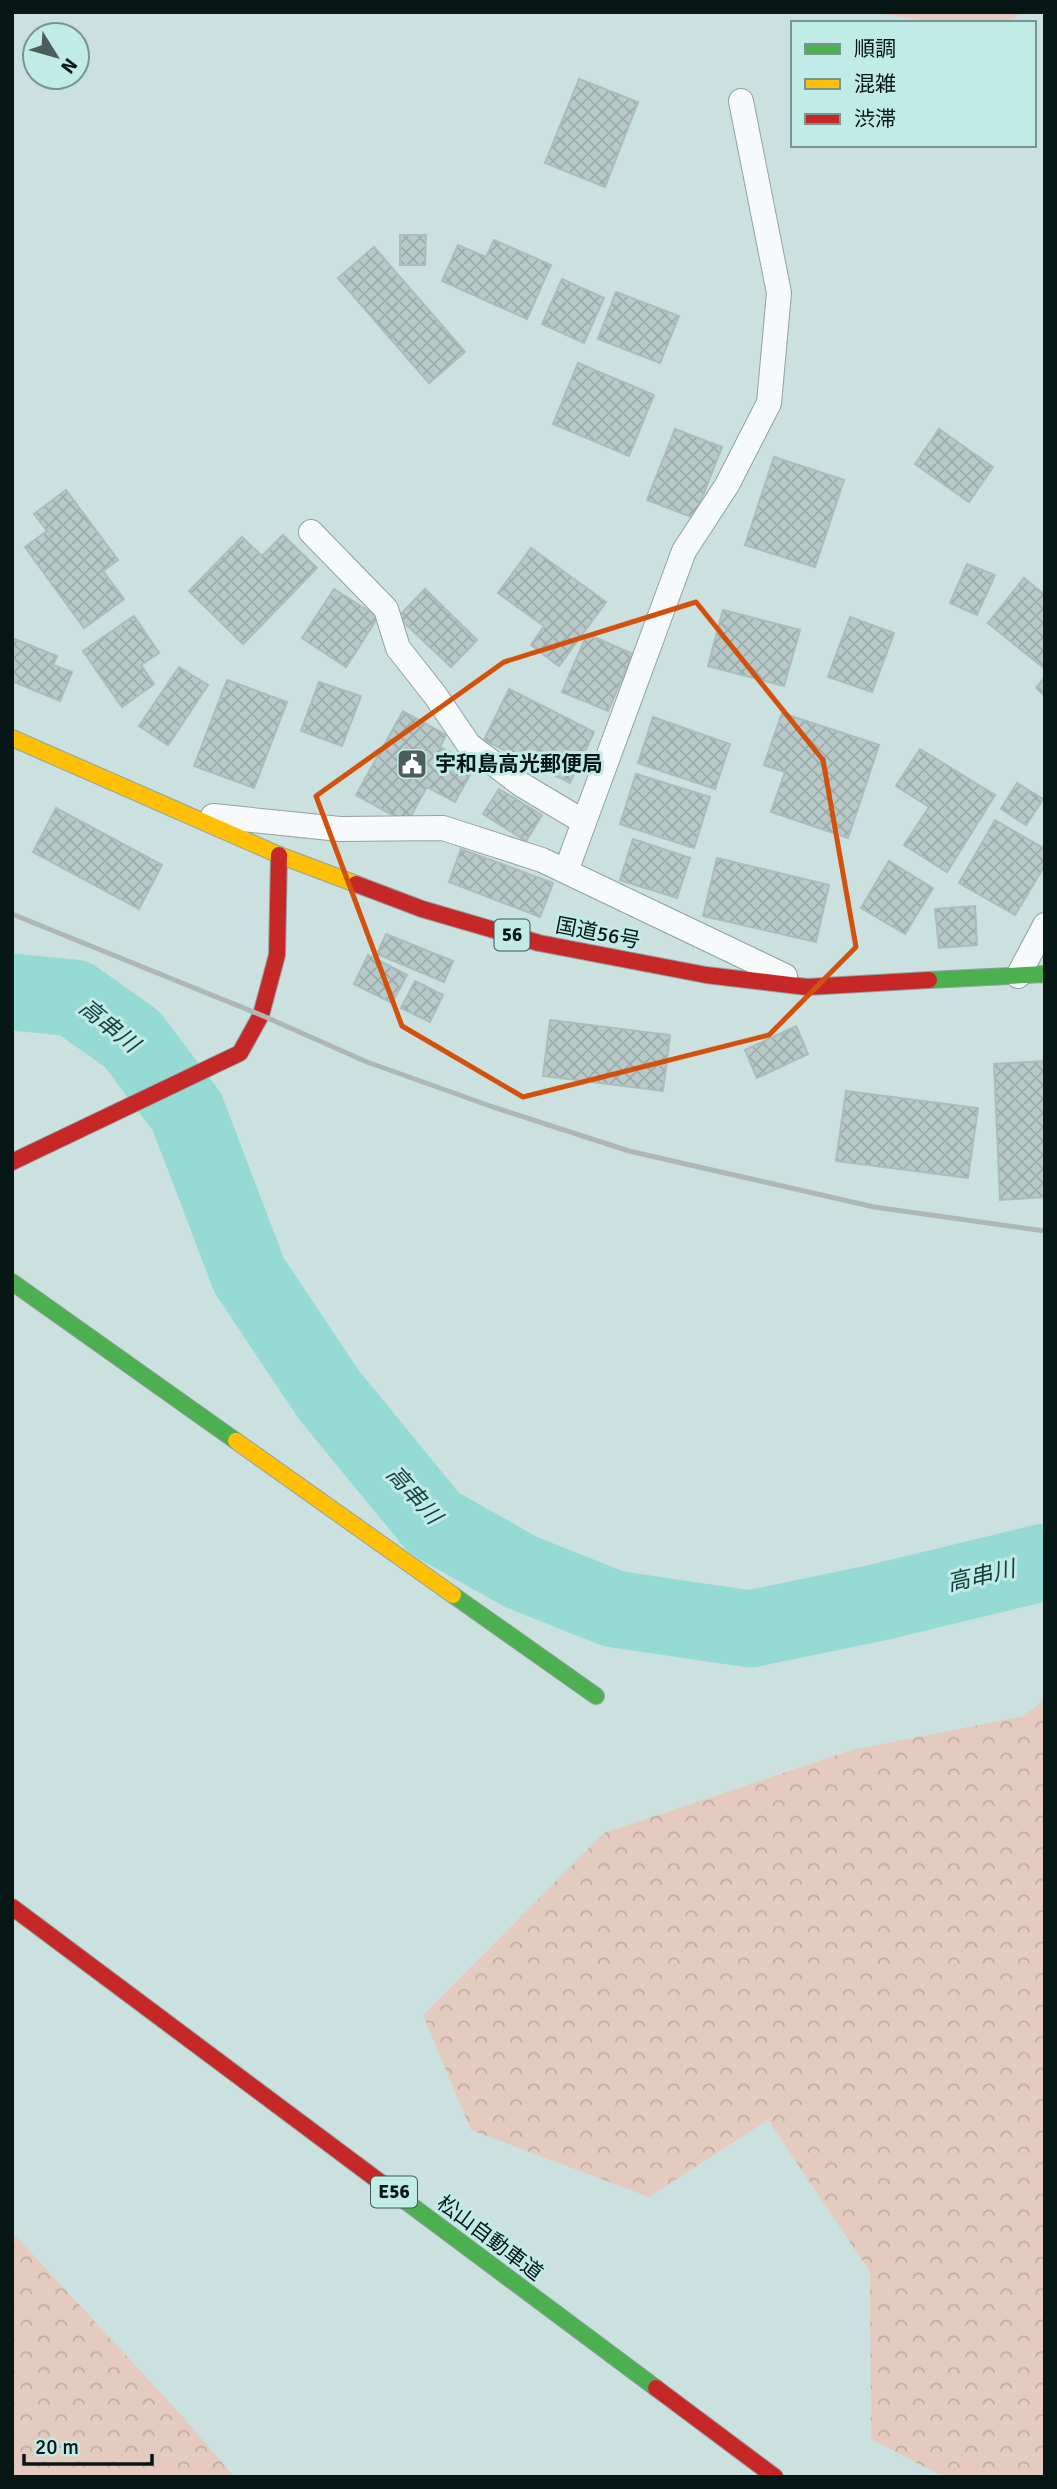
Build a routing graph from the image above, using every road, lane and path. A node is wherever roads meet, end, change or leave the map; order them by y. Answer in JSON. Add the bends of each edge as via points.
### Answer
{"nodes":[{"id":1,"x":741,"y":101,"type":"dead end"},
{"id":2,"x":311,"y":532,"type":"dead end"},
{"id":3,"x":12,"y":738,"type":"edge"},
{"id":4,"x":184,"y":814,"type":"junction"},
{"id":5,"x":584,"y":822,"type":"junction"},
{"id":6,"x":279,"y":855,"type":"junction"},
{"id":7,"x":566,"y":871,"type":"junction"},
{"id":8,"x":1045,"y":925,"type":"edge"},
{"id":9,"x":1045,"y":974,"type":"edge"},
{"id":10,"x":1018,"y":976,"type":"junction"},
{"id":11,"x":807,"y":987,"type":"junction"},
{"id":12,"x":12,"y":1162,"type":"edge"},
{"id":13,"x":12,"y":1282,"type":"edge"},
{"id":14,"x":596,"y":1696,"type":"dead end"},
{"id":15,"x":12,"y":1908,"type":"edge"},
{"id":16,"x":775,"y":2477,"type":"edge"}],
"edges":[{"from":1,"to":5,"type":"lane","via":[[779,293],[769,403],[727,485],[684,551]]},
{"from":2,"to":5,"type":"lane","via":[[386,609],[398,648],[469,745],[522,785]]},
{"from":3,"to":4,"type":"main road","name":"国道56号","number":"56"},
{"from":4,"to":6,"type":"main road","name":"国道56号","number":"56"},
{"from":4,"to":7,"type":"lane","via":[[340,829],[443,828]]},
{"from":5,"to":7,"type":"lane"},
{"from":6,"to":11,"type":"main road","name":"国道56号","number":"56","via":[[422,909],[539,943],[706,975]]},
{"from":6,"to":12,"type":"main road","via":[[277,955],[261,1015],[240,1053]]},
{"from":7,"to":11,"type":"lane"},
{"from":8,"to":10,"type":"lane"},
{"from":9,"to":10,"type":"main road","name":"国道56号","number":"56"},
{"from":10,"to":11,"type":"main road","name":"国道56号","number":"56"},
{"from":13,"to":14,"type":"main road"},
{"from":15,"to":16,"type":"main road","name":"松山自動車道","number":"E56"}]}
